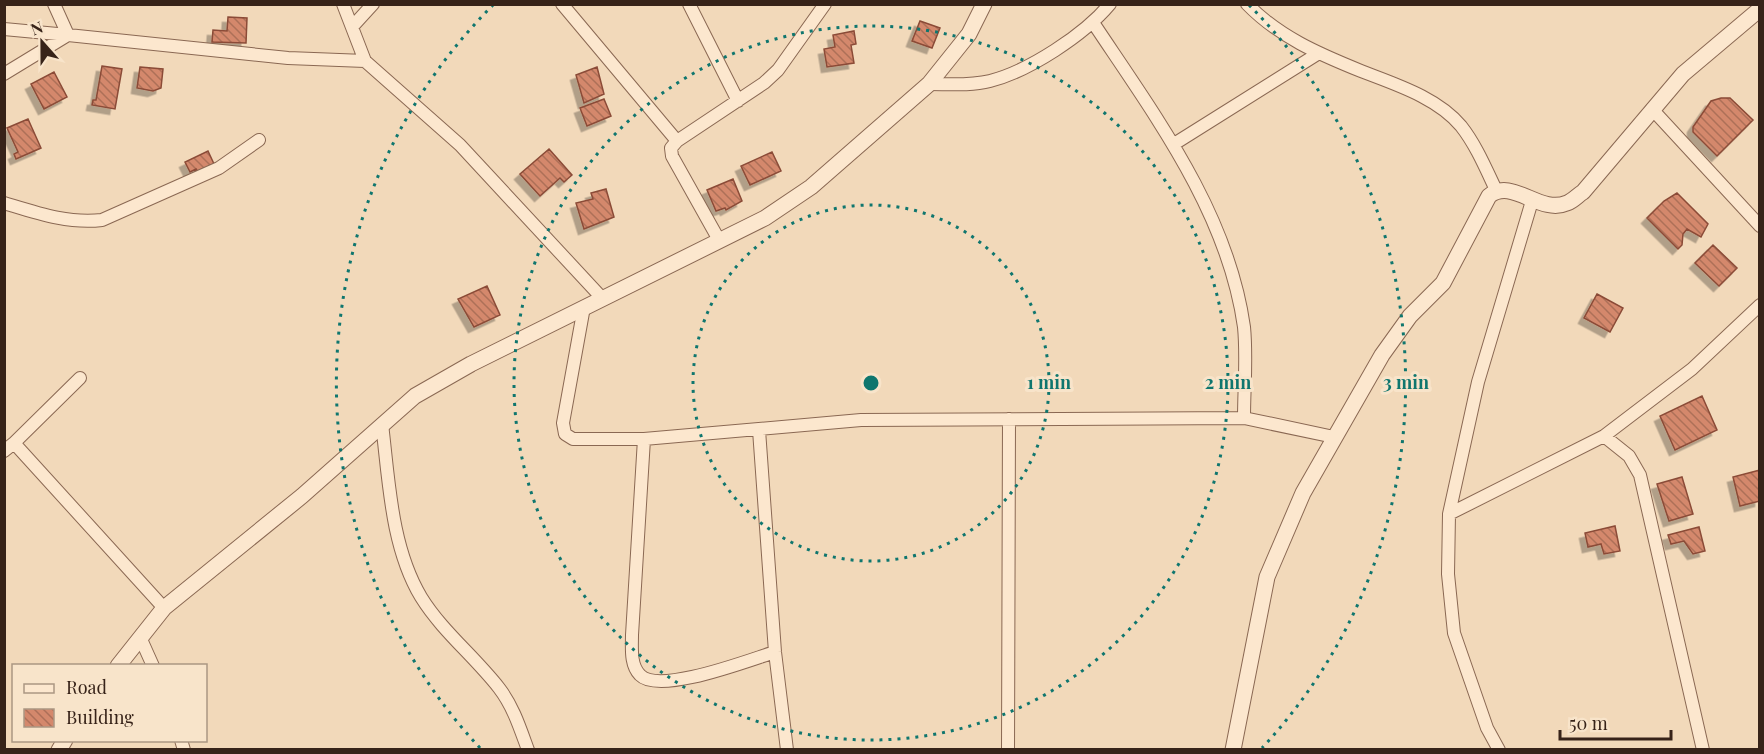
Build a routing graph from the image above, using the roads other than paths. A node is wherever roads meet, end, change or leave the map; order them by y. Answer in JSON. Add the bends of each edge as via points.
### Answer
{"nodes":[{"id":1,"x":54,"y":4,"type":"edge"},
{"id":2,"x":343,"y":4,"type":"edge"},
{"id":3,"x":373,"y":4,"type":"edge"},
{"id":4,"x":562,"y":4,"type":"edge"},
{"id":5,"x":688,"y":4,"type":"edge"},
{"id":6,"x":825,"y":4,"type":"edge"},
{"id":7,"x":984,"y":4,"type":"edge"},
{"id":8,"x":1110,"y":4,"type":"edge"},
{"id":9,"x":1247,"y":4,"type":"edge"},
{"id":10,"x":1758,"y":12,"type":"edge"},
{"id":11,"x":1094,"y":24,"type":"junction"},
{"id":12,"x":352,"y":27,"type":"junction"},
{"id":13,"x":4,"y":29,"type":"edge"},
{"id":14,"x":68,"y":35,"type":"junction"},
{"id":15,"x":1319,"y":53,"type":"junction"},
{"id":16,"x":365,"y":61,"type":"junction"},
{"id":17,"x":4,"y":74,"type":"edge"},
{"id":18,"x":929,"y":84,"type":"junction"},
{"id":19,"x":738,"y":101,"type":"junction"},
{"id":20,"x":1652,"y":109,"type":"junction"},
{"id":21,"x":258,"y":141,"type":"dead end"},
{"id":22,"x":677,"y":141,"type":"junction"},
{"id":23,"x":1174,"y":144,"type":"junction"},
{"id":24,"x":1496,"y":190,"type":"junction"},
{"id":25,"x":1532,"y":201,"type":"junction"},
{"id":26,"x":4,"y":203,"type":"edge"},
{"id":27,"x":1760,"y":226,"type":"edge"},
{"id":28,"x":719,"y":240,"type":"junction"},
{"id":29,"x":602,"y":297,"type":"junction"},
{"id":30,"x":1760,"y":305,"type":"edge"},
{"id":31,"x":584,"y":307,"type":"junction"},
{"id":32,"x":80,"y":378,"type":"dead end"},
{"id":33,"x":1244,"y":418,"type":"junction"},
{"id":34,"x":1009,"y":419,"type":"junction"},
{"id":35,"x":381,"y":424,"type":"junction"},
{"id":36,"x":759,"y":430,"type":"junction"},
{"id":37,"x":1604,"y":436,"type":"junction"},
{"id":38,"x":1334,"y":437,"type":"junction"},
{"id":39,"x":644,"y":439,"type":"junction"},
{"id":40,"x":8,"y":445,"type":"edge"},
{"id":41,"x":1449,"y":514,"type":"junction"},
{"id":42,"x":164,"y":608,"type":"junction"},
{"id":43,"x":140,"y":637,"type":"junction"},
{"id":44,"x":775,"y":652,"type":"junction"},
{"id":45,"x":120,"y":664,"type":"edge"},
{"id":46,"x":152,"y":664,"type":"edge"},
{"id":47,"x":528,"y":750,"type":"edge"},
{"id":48,"x":787,"y":750,"type":"edge"},
{"id":49,"x":1008,"y":750,"type":"edge"},
{"id":50,"x":1233,"y":750,"type":"edge"},
{"id":51,"x":1499,"y":750,"type":"edge"},
{"id":52,"x":1703,"y":750,"type":"edge"}],
"edges":[{"from":1,"to":14,"type":"street"},
{"from":2,"to":12,"type":"street"},
{"from":3,"to":12,"type":"street"},
{"from":4,"to":22,"type":"street"},
{"from":5,"to":19,"type":"street"},
{"from":6,"to":19,"type":"street","via":[[778,70]]},
{"from":7,"to":18,"type":"street","via":[[969,34]]},
{"from":8,"to":11,"type":"street"},
{"from":9,"to":15,"type":"street","via":[[1294,42]]},
{"from":10,"to":20,"type":"street","via":[[1683,74]]},
{"from":11,"to":18,"type":"street","via":[[1017,71],[989,81]]},
{"from":11,"to":23,"type":"street"},
{"from":12,"to":16,"type":"street"},
{"from":13,"to":14,"type":"street"},
{"from":14,"to":16,"type":"street","via":[[288,58]]},
{"from":14,"to":17,"type":"street"},
{"from":15,"to":23,"type":"street"},
{"from":15,"to":24,"type":"street","via":[[1399,84],[1460,124]]},
{"from":16,"to":29,"type":"street","via":[[460,145]]},
{"from":18,"to":28,"type":"street","via":[[811,187],[765,218]]},
{"from":19,"to":22,"type":"street"},
{"from":20,"to":25,"type":"street","via":[[1583,192],[1567,204]]},
{"from":20,"to":27,"type":"street"},
{"from":21,"to":26,"type":"street","via":[[219,168],[102,220],[59,219]]},
{"from":22,"to":28,"type":"street","via":[[671,148],[672,156]]},
{"from":23,"to":33,"type":"street","via":[[1224,247],[1234,279],[1244,330]]},
{"from":24,"to":25,"type":"street","via":[[1515,192]]},
{"from":24,"to":38,"type":"street","via":[[1484,204],[1443,283],[1391,341]]},
{"from":25,"to":41,"type":"street","via":[[1478,382]]},
{"from":28,"to":29,"type":"street"},
{"from":29,"to":31,"type":"street"},
{"from":30,"to":37,"type":"street","via":[[1692,369]]},
{"from":31,"to":35,"type":"street","via":[[435,383]]},
{"from":31,"to":39,"type":"street","via":[[563,423],[565,434],[578,440]]},
{"from":32,"to":40,"type":"street"},
{"from":33,"to":34,"type":"street"},
{"from":33,"to":38,"type":"street"},
{"from":34,"to":36,"type":"street","via":[[861,420]]},
{"from":34,"to":49,"type":"street"},
{"from":35,"to":42,"type":"street","via":[[302,496]]},
{"from":35,"to":47,"type":"street","via":[[390,497],[414,583],[437,620],[509,702]]},
{"from":36,"to":39,"type":"street"},
{"from":36,"to":44,"type":"street"},
{"from":37,"to":41,"type":"street"},
{"from":37,"to":52,"type":"street","via":[[1629,456],[1640,475]]},
{"from":38,"to":50,"type":"street","via":[[1303,493],[1267,577]]},
{"from":39,"to":44,"type":"street","via":[[632,635],[633,663],[638,674],[647,681],[671,682]]},
{"from":40,"to":42,"type":"street"},
{"from":41,"to":51,"type":"street","via":[[1448,574],[1454,633],[1487,728]]},
{"from":42,"to":43,"type":"street"},
{"from":43,"to":45,"type":"street"},
{"from":43,"to":46,"type":"street"},
{"from":44,"to":48,"type":"street"}]}
